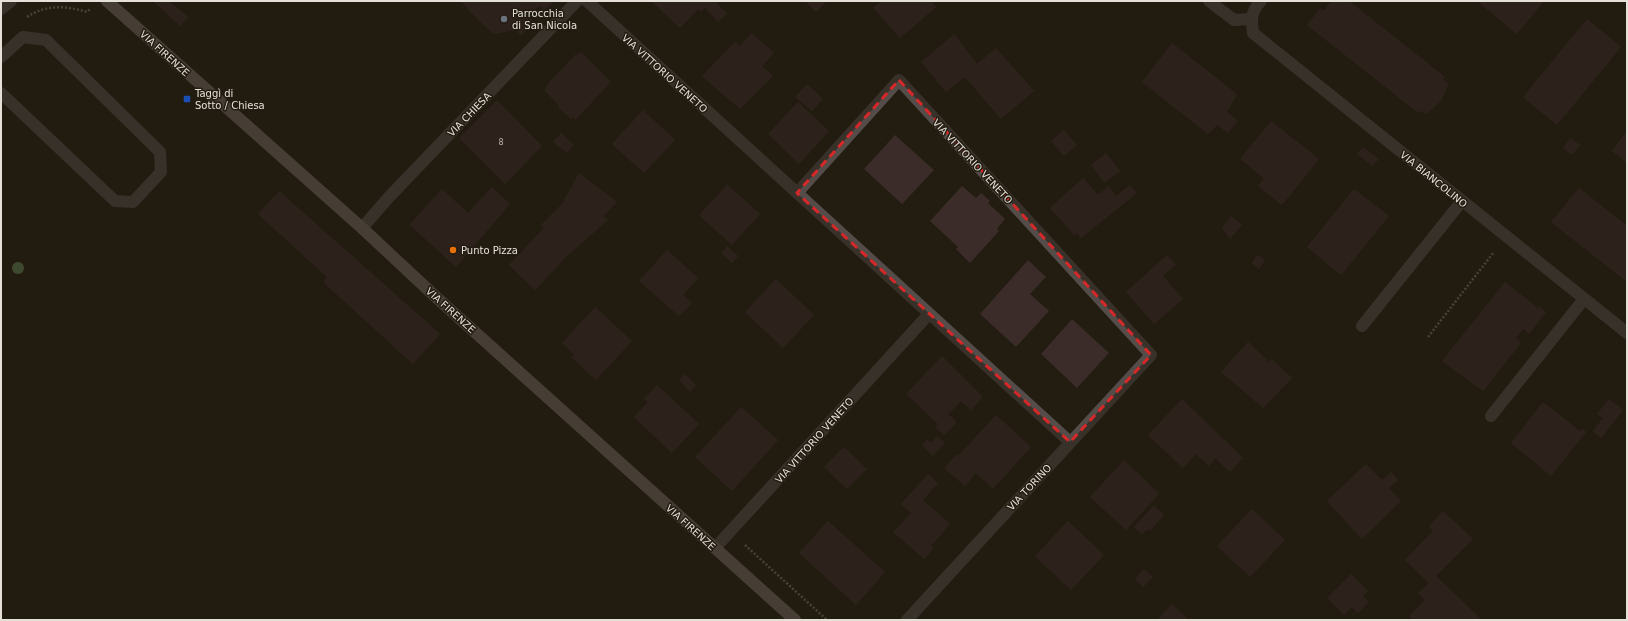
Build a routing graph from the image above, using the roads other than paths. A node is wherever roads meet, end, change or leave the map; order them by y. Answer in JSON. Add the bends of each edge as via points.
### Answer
{"nodes":[{"id":1,"x":11,"y":1,"type":"edge"},
{"id":2,"x":107,"y":1,"type":"edge"},
{"id":3,"x":577,"y":1,"type":"edge"},
{"id":4,"x":587,"y":1,"type":"edge"},
{"id":5,"x":1210,"y":1,"type":"edge"},
{"id":6,"x":1260,"y":1,"type":"edge"},
{"id":7,"x":1,"y":9,"type":"edge"},
{"id":8,"x":1251,"y":19,"type":"junction"},
{"id":9,"x":2,"y":54,"type":"edge"},
{"id":10,"x":1,"y":93,"type":"edge"},
{"id":11,"x":797,"y":193,"type":"junction"},
{"id":12,"x":1462,"y":201,"type":"junction"},
{"id":13,"x":362,"y":228,"type":"junction"},
{"id":14,"x":1584,"y":299,"type":"junction"},
{"id":15,"x":929,"y":314,"type":"junction"},
{"id":16,"x":1362,"y":326,"type":"dead end"},
{"id":17,"x":1627,"y":333,"type":"edge"},
{"id":18,"x":1151,"y":355,"type":"joint"},
{"id":19,"x":1491,"y":416,"type":"dead end"},
{"id":20,"x":1070,"y":442,"type":"junction"},
{"id":21,"x":715,"y":548,"type":"junction"},
{"id":22,"x":795,"y":620,"type":"edge"},
{"id":23,"x":907,"y":620,"type":"edge"}],
"edges":[{"from":1,"to":7,"type":"street"},
{"from":2,"to":13,"type":"main road","name":"VIA FIRENZE"},
{"from":3,"to":13,"type":"street","name":"VIA CHIESA"},
{"from":4,"to":11,"type":"street","name":"VIA VITTORIO VENETO"},
{"from":5,"to":8,"type":"street","via":[[1234,20]]},
{"from":6,"to":8,"type":"street","via":[[1255,6]]},
{"from":8,"to":12,"type":"street","name":"VIA BIANCOLINO","via":[[1252,33]]},
{"from":9,"to":10,"type":"street","via":[[23,37],[46,40],[160,152],[161,172],[133,202],[115,201]]},
{"from":11,"to":15,"type":"street","name":"VIA VITTORIO VENETO"},
{"from":11,"to":18,"type":"street","name":"VIA VITTORIO VENETO","via":[[899,80]]},
{"from":12,"to":14,"type":"street","name":"VIA BIANCOLINO"},
{"from":12,"to":16,"type":"street"},
{"from":13,"to":21,"type":"main road","name":"VIA FIRENZE"},
{"from":14,"to":17,"type":"street","name":"VIA BIANCOLINO"},
{"from":14,"to":19,"type":"street"},
{"from":15,"to":20,"type":"street","name":"VIA VITTORIO VENETO"},
{"from":15,"to":21,"type":"street","name":"VIA VITTORIO VENETO"},
{"from":18,"to":20,"type":"street","name":"VIA TORINO"},
{"from":20,"to":23,"type":"street","name":"VIA TORINO"},
{"from":21,"to":22,"type":"main road","name":"VIA FIRENZE"}]}
